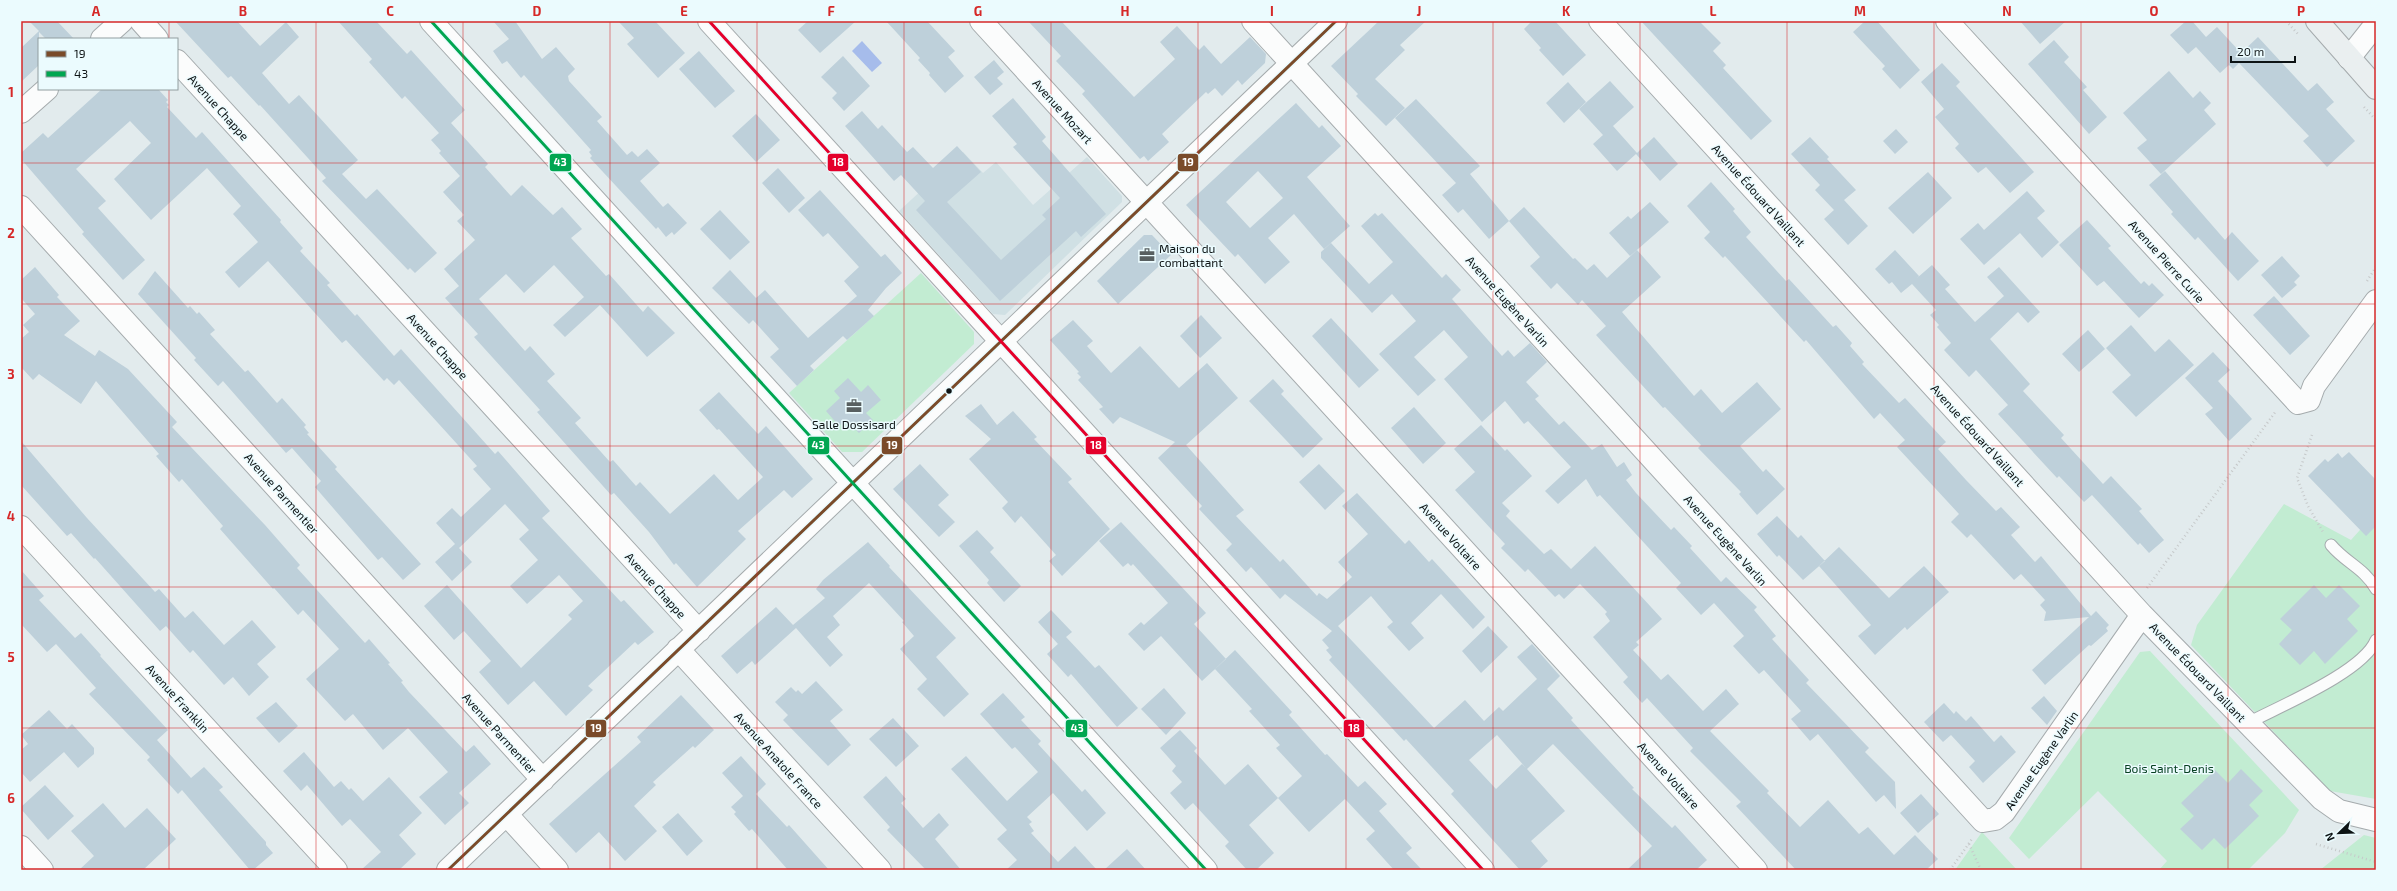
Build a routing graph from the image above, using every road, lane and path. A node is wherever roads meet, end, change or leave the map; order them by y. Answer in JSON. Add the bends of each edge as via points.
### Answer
{"nodes":[{"id":1,"x":122,"y":21,"type":"edge"},
{"id":2,"x":141,"y":21,"type":"edge"},
{"id":3,"x":431,"y":21,"type":"edge"},
{"id":4,"x":709,"y":21,"type":"edge"},
{"id":5,"x":981,"y":21,"type":"edge"},
{"id":6,"x":1253,"y":21,"type":"edge"},
{"id":7,"x":1336,"y":21,"type":"edge"},
{"id":8,"x":1600,"y":21,"type":"edge"},
{"id":9,"x":1947,"y":21,"type":"edge"},
{"id":10,"x":2317,"y":21,"type":"edge"},
{"id":11,"x":2376,"y":24,"type":"edge"},
{"id":12,"x":103,"y":38,"type":"edge"},
{"id":13,"x":156,"y":38,"type":"edge"},
{"id":14,"x":2349,"y":58,"type":"junction"},
{"id":15,"x":178,"y":62,"type":"edge"},
{"id":16,"x":1292,"y":64,"type":"junction"},
{"id":17,"x":2376,"y":88,"type":"edge"},
{"id":18,"x":46,"y":90,"type":"edge"},
{"id":19,"x":21,"y":112,"type":"edge"},
{"id":20,"x":1146,"y":202,"type":"junction"},
{"id":21,"x":21,"y":207,"type":"edge"},
{"id":22,"x":2376,"y":301,"type":"edge"},
{"id":23,"x":1001,"y":340,"type":"junction"},
{"id":24,"x":2288,"y":393,"type":"junction"},
{"id":25,"x":2312,"y":435,"type":"dead end"},
{"id":26,"x":852,"y":483,"type":"junction"},
{"id":27,"x":21,"y":526,"type":"edge"},
{"id":28,"x":2331,"y":545,"type":"joint"},
{"id":29,"x":2376,"y":589,"type":"edge"},
{"id":30,"x":2138,"y":611,"type":"junction"},
{"id":31,"x":698,"y":631,"type":"junction"},
{"id":32,"x":2376,"y":640,"type":"edge"},
{"id":33,"x":678,"y":649,"type":"junction"},
{"id":34,"x":2248,"y":723,"type":"junction"},
{"id":35,"x":543,"y":780,"type":"junction"},
{"id":36,"x":507,"y":815,"type":"junction"},
{"id":37,"x":2376,"y":820,"type":"edge"},
{"id":38,"x":1983,"y":821,"type":"junction"},
{"id":39,"x":1969,"y":844,"type":"junction"},
{"id":40,"x":2316,"y":844,"type":"dead end"},
{"id":41,"x":21,"y":847,"type":"edge"},
{"id":42,"x":2376,"y":862,"type":"edge"},
{"id":43,"x":42,"y":870,"type":"edge"},
{"id":44,"x":336,"y":870,"type":"edge"},
{"id":45,"x":448,"y":870,"type":"edge"},
{"id":46,"x":557,"y":870,"type":"edge"},
{"id":47,"x":880,"y":870,"type":"edge"},
{"id":48,"x":1206,"y":870,"type":"edge"},
{"id":49,"x":1483,"y":870,"type":"edge"},
{"id":50,"x":1756,"y":870,"type":"edge"},
{"id":51,"x":1950,"y":870,"type":"edge"},
{"id":52,"x":1981,"y":870,"type":"edge"}],
"edges":[{"from":1,"to":12,"type":"street"},
{"from":2,"to":13,"type":"street"},
{"from":3,"to":26,"type":"street"},
{"from":4,"to":23,"type":"street"},
{"from":5,"to":20,"type":"street","name":"Avenue Mozart"},
{"from":6,"to":16,"type":"street","name":"Avenue Eugène Varlin"},
{"from":7,"to":16,"type":"street"},
{"from":8,"to":30,"type":"street","name":"Avenue Édouard Vaillant"},
{"from":9,"to":24,"type":"street","name":"Avenue Pierre Curie"},
{"from":10,"to":14,"type":"street"},
{"from":11,"to":14,"type":"street"},
{"from":14,"to":17,"type":"street"},
{"from":15,"to":31,"type":"street","name":"Avenue Chappe"},
{"from":16,"to":20,"type":"street"},
{"from":16,"to":38,"type":"street","name":"Avenue Eugène Varlin"},
{"from":18,"to":19,"type":"street"},
{"from":20,"to":23,"type":"street"},
{"from":20,"to":50,"type":"street","name":"Avenue Voltaire"},
{"from":21,"to":35,"type":"street","name":"Avenue Parmentier"},
{"from":22,"to":24,"type":"street","name":"Avenue Pierre Curie","via":[[2314,386],[2309,400],[2298,403]]},
{"from":23,"to":26,"type":"street"},
{"from":23,"to":49,"type":"street"},
{"from":24,"to":30,"type":"path"},
{"from":25,"to":28,"type":"path","via":[[2296,478],[2308,506]]},
{"from":26,"to":31,"type":"street"},
{"from":26,"to":48,"type":"street"},
{"from":27,"to":44,"type":"street","name":"Avenue Franklin"},
{"from":28,"to":29,"type":"lane","via":[[2342,559],[2364,572]]},
{"from":30,"to":34,"type":"street","name":"Avenue Édouard Vaillant"},
{"from":30,"to":38,"type":"street","name":"Avenue Eugène Varlin","via":[[2004,812],[1995,819]]},
{"from":31,"to":33,"type":"street"},
{"from":32,"to":34,"type":"lane","via":[[2362,660],[2346,672]]},
{"from":33,"to":35,"type":"street"},
{"from":33,"to":47,"type":"street","name":"Avenue Anatole France"},
{"from":34,"to":37,"type":"street","name":"Avenue Édouard Vaillant","via":[[2322,799],[2339,811]]},
{"from":35,"to":36,"type":"street"},
{"from":36,"to":45,"type":"street"},
{"from":36,"to":46,"type":"street"},
{"from":38,"to":39,"type":"path"},
{"from":39,"to":51,"type":"path"},
{"from":39,"to":52,"type":"path"},
{"from":40,"to":42,"type":"path"},
{"from":41,"to":43,"type":"street"}]}
